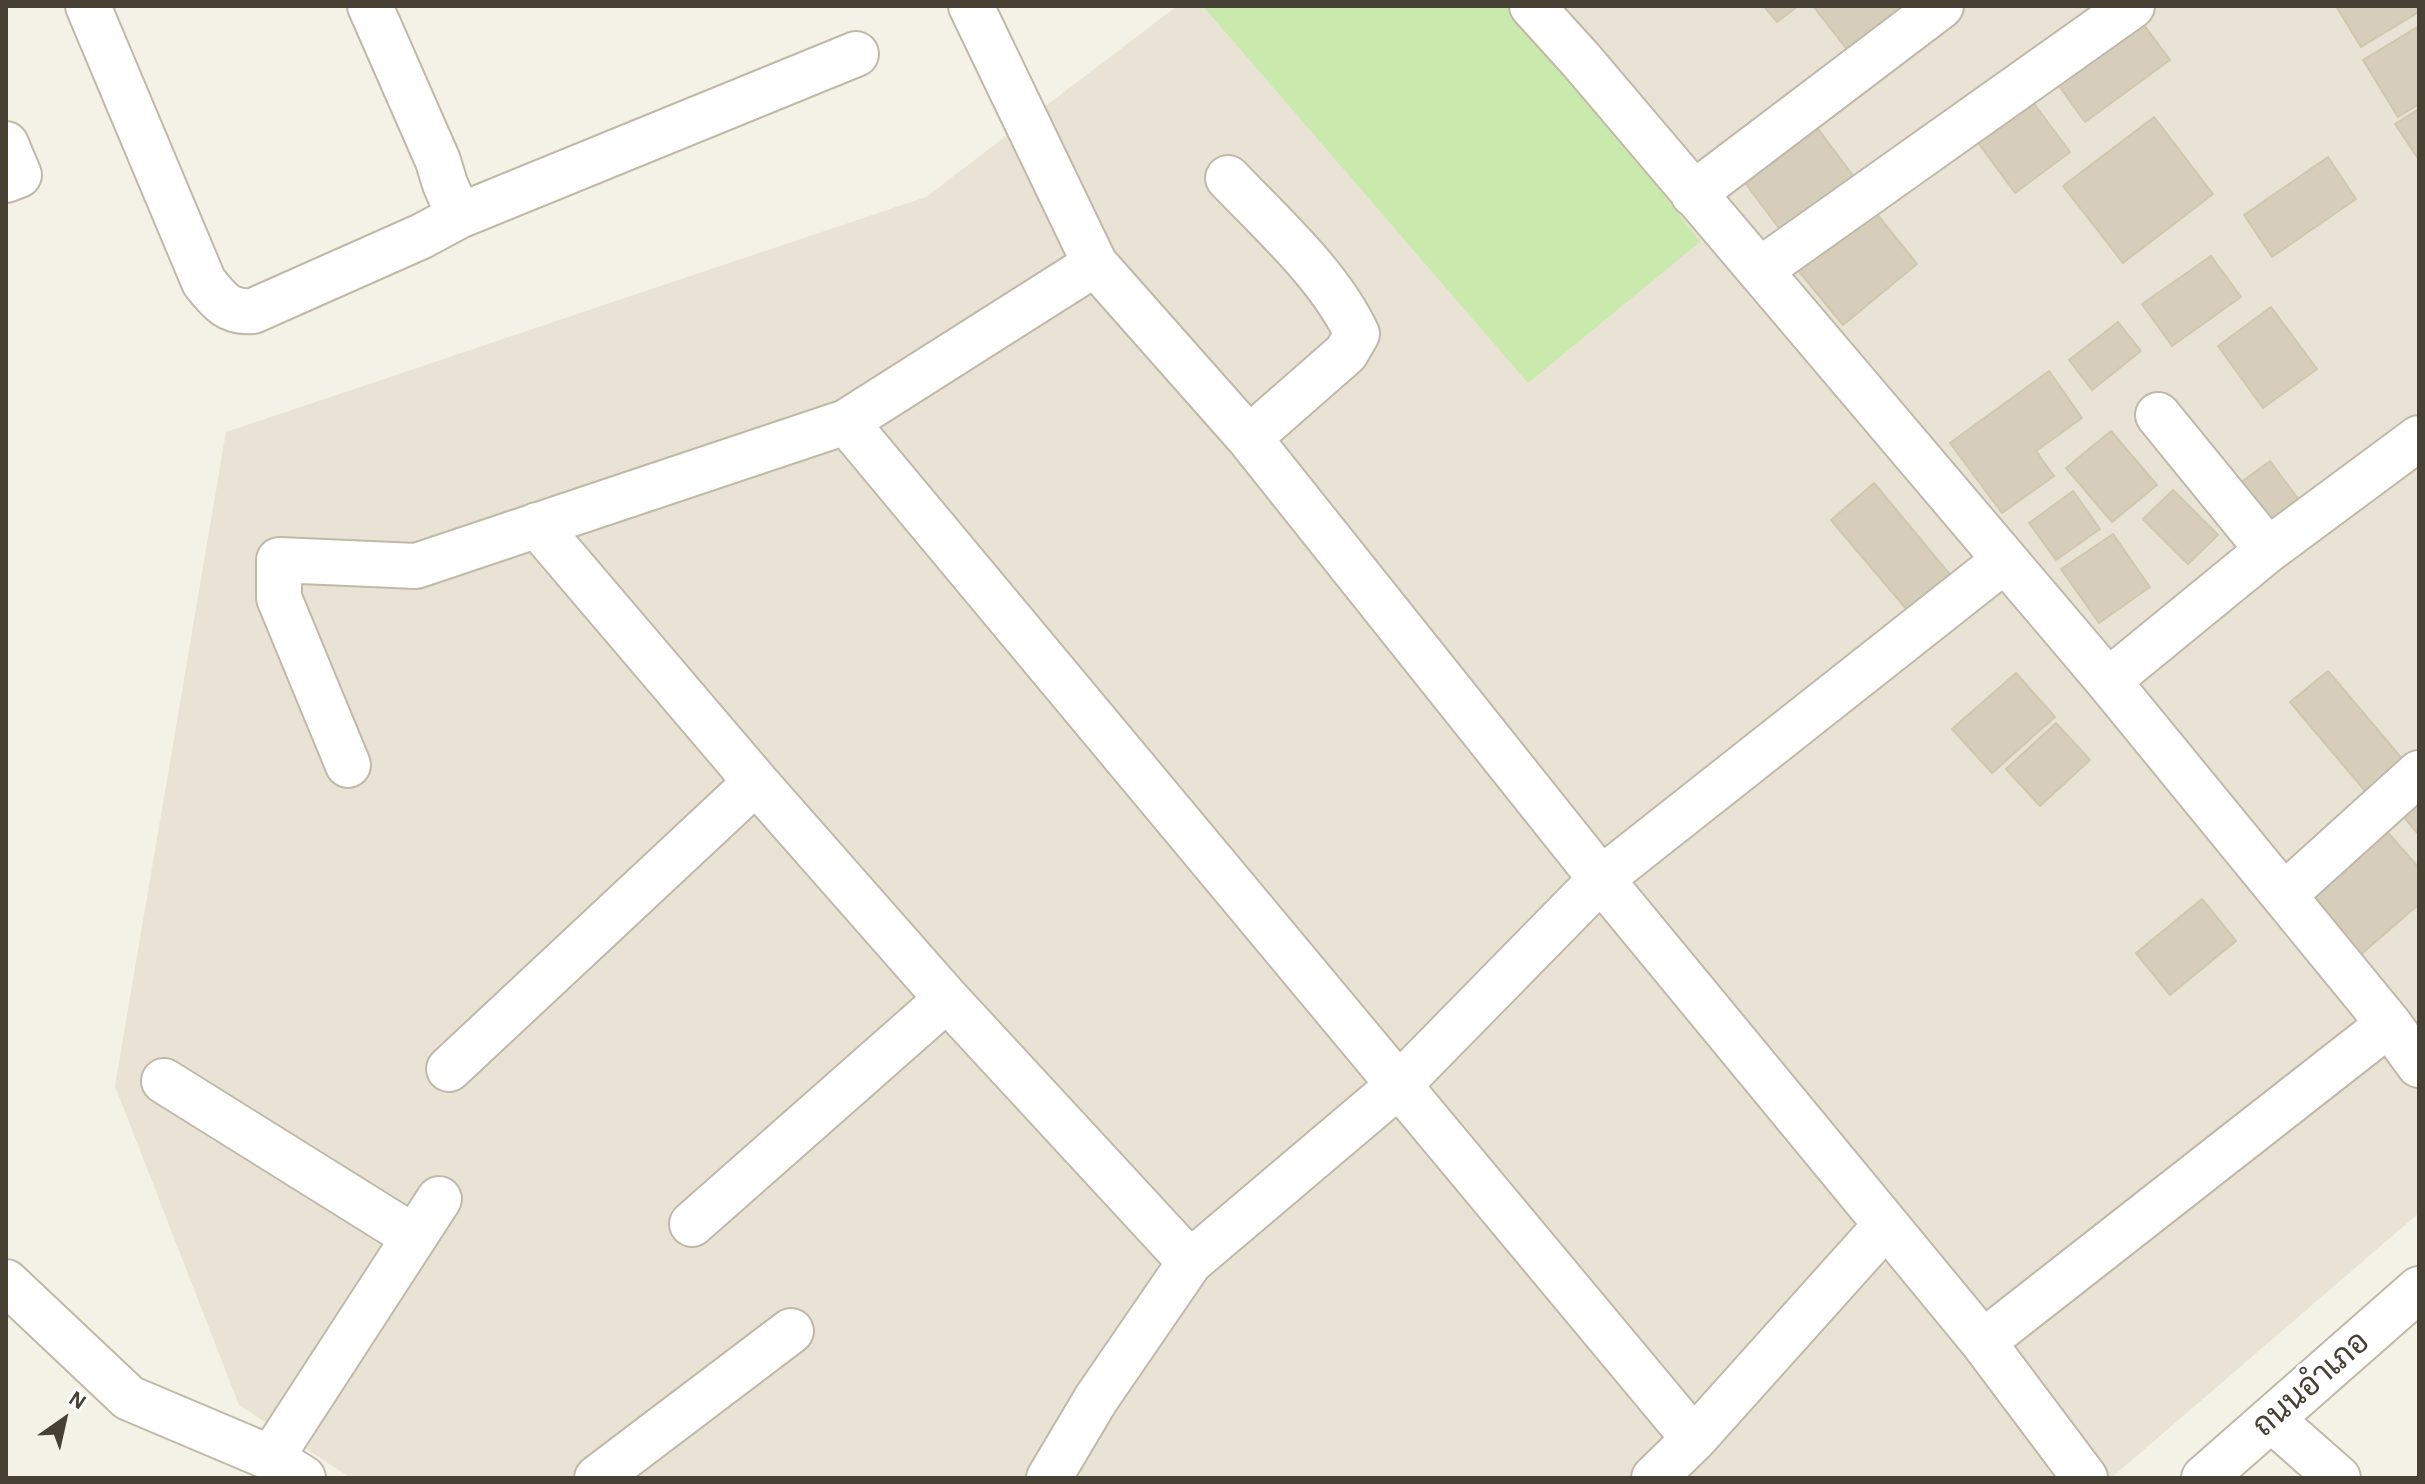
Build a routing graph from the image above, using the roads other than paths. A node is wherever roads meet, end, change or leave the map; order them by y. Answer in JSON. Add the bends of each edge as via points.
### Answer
{"nodes":[{"id":1,"x":88,"y":6,"type":"edge"},
{"id":2,"x":370,"y":6,"type":"edge"},
{"id":3,"x":971,"y":6,"type":"edge"},
{"id":4,"x":1532,"y":6,"type":"edge"},
{"id":5,"x":1941,"y":6,"type":"edge"},
{"id":6,"x":2132,"y":6,"type":"edge"},
{"id":7,"x":856,"y":54,"type":"dead end"},
{"id":8,"x":6,"y":144,"type":"edge"},
{"id":9,"x":1228,"y":178,"type":"dead end"},
{"id":10,"x":6,"y":180,"type":"edge"},
{"id":11,"x":1693,"y":194,"type":"junction"},
{"id":12,"x":459,"y":216,"type":"junction"},
{"id":13,"x":1095,"y":264,"type":"junction"},
{"id":14,"x":1760,"y":270,"type":"junction"},
{"id":15,"x":2158,"y":415,"type":"dead end"},
{"id":16,"x":846,"y":422,"type":"junction"},
{"id":17,"x":1249,"y":438,"type":"junction"},
{"id":18,"x":2419,"y":438,"type":"edge"},
{"id":19,"x":537,"y":525,"type":"junction"},
{"id":20,"x":2268,"y":550,"type":"junction"},
{"id":21,"x":2005,"y":560,"type":"junction"},
{"id":22,"x":2108,"y":681,"type":"junction"},
{"id":23,"x":348,"y":765,"type":"dead end"},
{"id":24,"x":2419,"y":773,"type":"edge"},
{"id":25,"x":756,"y":782,"type":"junction"},
{"id":26,"x":1601,"y":879,"type":"junction"},
{"id":27,"x":2284,"y":895,"type":"junction"},
{"id":28,"x":947,"y":999,"type":"junction"},
{"id":29,"x":2389,"y":1024,"type":"junction"},
{"id":30,"x":2419,"y":1065,"type":"edge"},
{"id":31,"x":449,"y":1069,"type":"dead end"},
{"id":32,"x":164,"y":1081,"type":"dead end"},
{"id":33,"x":1399,"y":1085,"type":"junction"},
{"id":34,"x":439,"y":1199,"type":"dead end"},
{"id":35,"x":692,"y":1224,"type":"dead end"},
{"id":36,"x":1886,"y":1225,"type":"junction"},
{"id":37,"x":414,"y":1237,"type":"junction"},
{"id":38,"x":1190,"y":1262,"type":"junction"},
{"id":39,"x":6,"y":1282,"type":"edge"},
{"id":40,"x":2419,"y":1289,"type":"edge"},
{"id":41,"x":791,"y":1331,"type":"dead end"},
{"id":42,"x":1983,"y":1342,"type":"junction"},
{"id":43,"x":2271,"y":1419,"type":"junction"},
{"id":44,"x":1694,"y":1439,"type":"junction"},
{"id":45,"x":287,"y":1468,"type":"edge"},
{"id":46,"x":597,"y":1478,"type":"edge"},
{"id":47,"x":1049,"y":1478,"type":"edge"},
{"id":48,"x":1654,"y":1478,"type":"edge"},
{"id":49,"x":2085,"y":1478,"type":"edge"},
{"id":50,"x":2204,"y":1478,"type":"edge"},
{"id":51,"x":2338,"y":1478,"type":"edge"}],
"edges":[{"from":1,"to":12,"type":"street","via":[[204,282],[229,309],[253,311]]},
{"from":2,"to":12,"type":"street"},
{"from":3,"to":13,"type":"street"},
{"from":4,"to":11,"type":"street"},
{"from":5,"to":11,"type":"street"},
{"from":6,"to":14,"type":"street"},
{"from":7,"to":12,"type":"street"},
{"from":8,"to":10,"type":"street","via":[[19,175]]},
{"from":9,"to":17,"type":"street","via":[[1296,249],[1347,312],[1357,334],[1346,353]]},
{"from":11,"to":14,"type":"street"},
{"from":13,"to":16,"type":"street"},
{"from":13,"to":17,"type":"street"},
{"from":14,"to":21,"type":"street"},
{"from":15,"to":20,"type":"street"},
{"from":16,"to":19,"type":"street"},
{"from":16,"to":33,"type":"street"},
{"from":17,"to":26,"type":"street"},
{"from":18,"to":20,"type":"street"},
{"from":19,"to":23,"type":"street","via":[[416,566],[279,560],[279,598]]},
{"from":19,"to":25,"type":"street"},
{"from":20,"to":22,"type":"street"},
{"from":21,"to":22,"type":"street"},
{"from":21,"to":26,"type":"street"},
{"from":22,"to":27,"type":"street"},
{"from":24,"to":27,"type":"street"},
{"from":25,"to":28,"type":"street"},
{"from":25,"to":31,"type":"street"},
{"from":26,"to":33,"type":"street"},
{"from":26,"to":36,"type":"street"},
{"from":27,"to":29,"type":"street"},
{"from":28,"to":35,"type":"street"},
{"from":28,"to":38,"type":"street"},
{"from":29,"to":30,"type":"street"},
{"from":29,"to":42,"type":"street"},
{"from":32,"to":37,"type":"street"},
{"from":33,"to":38,"type":"street"},
{"from":33,"to":44,"type":"street"},
{"from":34,"to":37,"type":"street"},
{"from":36,"to":42,"type":"street"},
{"from":36,"to":44,"type":"street"},
{"from":37,"to":45,"type":"street"},
{"from":38,"to":47,"type":"street"},
{"from":39,"to":45,"type":"street","via":[[129,1398]]},
{"from":40,"to":43,"type":"street","name":"ถนนอำเภอ"},
{"from":41,"to":46,"type":"street"},
{"from":42,"to":49,"type":"street"},
{"from":43,"to":50,"type":"street","name":"ถนนอำเภอ"},
{"from":43,"to":51,"type":"street"},
{"from":44,"to":48,"type":"street"}]}
